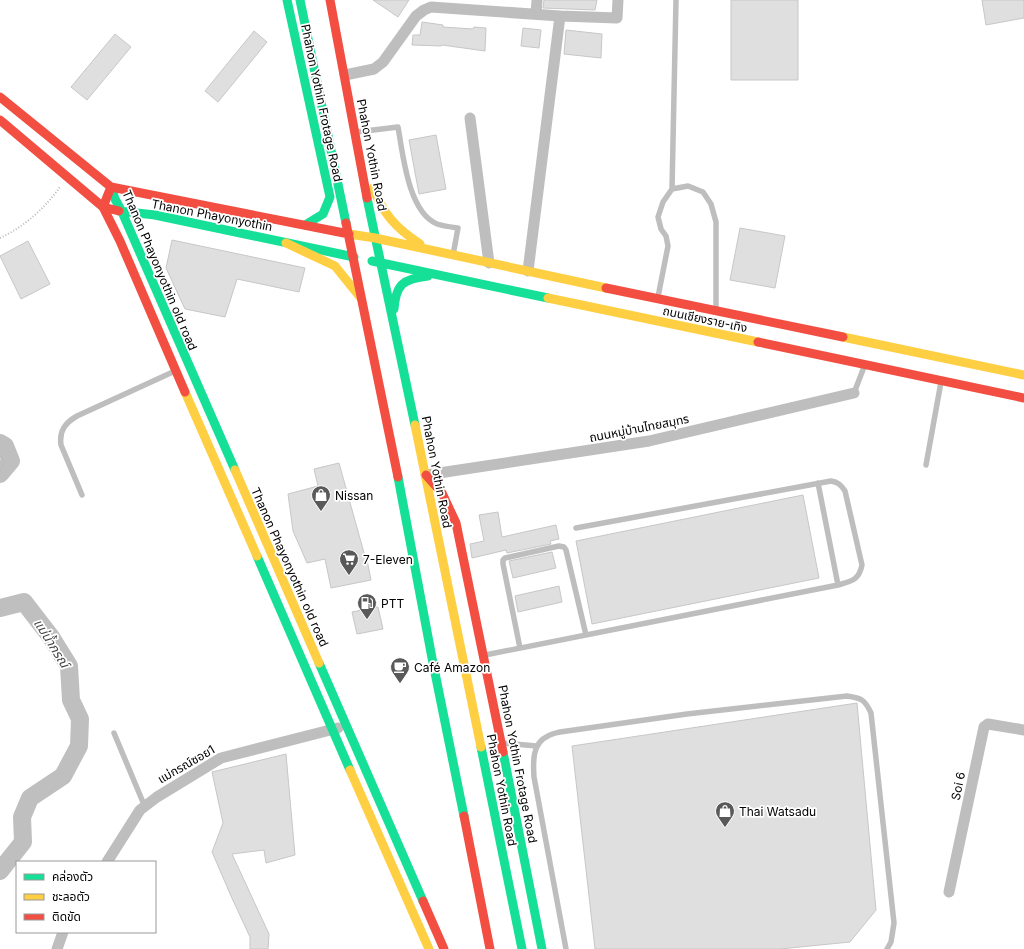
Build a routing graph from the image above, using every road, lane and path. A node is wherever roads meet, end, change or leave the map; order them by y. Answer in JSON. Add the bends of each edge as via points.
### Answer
{"nodes":[{"id":1,"x":287,"y":0,"type":"edge"},
{"id":2,"x":300,"y":0,"type":"edge"},
{"id":3,"x":330,"y":0,"type":"edge"},
{"id":4,"x":537,"y":0,"type":"edge"},
{"id":5,"x":618,"y":0,"type":"edge"},
{"id":6,"x":676,"y":0,"type":"edge"},
{"id":7,"x":432,"y":3,"type":"edge"},
{"id":8,"x":536,"y":14,"type":"junction"},
{"id":9,"x":560,"y":16,"type":"junction"},
{"id":10,"x":307,"y":36,"type":"junction"},
{"id":11,"x":345,"y":75,"type":"junction"},
{"id":12,"x":0,"y":97,"type":"edge"},
{"id":13,"x":470,"y":118,"type":"dead end"},
{"id":14,"x":0,"y":120,"type":"edge"},
{"id":15,"x":356,"y":132,"type":"junction"},
{"id":16,"x":359,"y":150,"type":"junction"},
{"id":17,"x":68,"y":176,"type":"junction"},
{"id":18,"x":111,"y":187,"type":"junction"},
{"id":19,"x":672,"y":189,"type":"junction"},
{"id":20,"x":103,"y":207,"type":"junction"},
{"id":21,"x":122,"y":212,"type":"junction"},
{"id":22,"x":155,"y":215,"type":"junction"},
{"id":23,"x":305,"y":225,"type":"junction"},
{"id":24,"x":349,"y":234,"type":"junction"},
{"id":25,"x":0,"y":238,"type":"edge"},
{"id":26,"x":376,"y":238,"type":"junction"},
{"id":27,"x":135,"y":242,"type":"junction"},
{"id":28,"x":286,"y":243,"type":"junction"},
{"id":29,"x":430,"y":251,"type":"junction"},
{"id":30,"x":453,"y":255,"type":"junction"},
{"id":31,"x":354,"y":257,"type":"junction"},
{"id":32,"x":381,"y":263,"type":"junction"},
{"id":33,"x":489,"y":263,"type":"junction"},
{"id":34,"x":528,"y":271,"type":"junction"},
{"id":35,"x":440,"y":276,"type":"junction"},
{"id":36,"x":657,"y":298,"type":"junction"},
{"id":37,"x":362,"y":300,"type":"junction"},
{"id":38,"x":716,"y":310,"type":"junction"},
{"id":39,"x":394,"y":320,"type":"junction"},
{"id":40,"x":865,"y":364,"type":"junction"},
{"id":41,"x":176,"y":370,"type":"junction"},
{"id":42,"x":1024,"y":375,"type":"edge"},
{"id":43,"x":942,"y":380,"type":"junction"},
{"id":44,"x":854,"y":393,"type":"joint"},
{"id":45,"x":1024,"y":398,"type":"edge"},
{"id":46,"x":0,"y":452,"type":"edge"},
{"id":47,"x":926,"y":465,"type":"dead end"},
{"id":48,"x":0,"y":472,"type":"edge"},
{"id":49,"x":426,"y":475,"type":"junction"},
{"id":50,"x":818,"y":483,"type":"junction"},
{"id":51,"x":82,"y":496,"type":"dead end"},
{"id":52,"x":576,"y":528,"type":"dead end"},
{"id":53,"x":838,"y":584,"type":"junction"},
{"id":54,"x":586,"y":635,"type":"junction"},
{"id":55,"x":520,"y":648,"type":"junction"},
{"id":56,"x":484,"y":655,"type":"junction"},
{"id":57,"x":346,"y":725,"type":"junction"},
{"id":58,"x":332,"y":730,"type":"junction"},
{"id":59,"x":1024,"y":730,"type":"edge"},
{"id":60,"x":114,"y":733,"type":"dead end"},
{"id":61,"x":502,"y":744,"type":"junction"},
{"id":62,"x":537,"y":746,"type":"junction"},
{"id":63,"x":145,"y":807,"type":"junction"},
{"id":64,"x":108,"y":861,"type":"edge"},
{"id":65,"x":949,"y":892,"type":"dead end"},
{"id":66,"x":514,"y":910,"type":"junction"},
{"id":67,"x":63,"y":933,"type":"edge"},
{"id":68,"x":57,"y":949,"type":"edge"},
{"id":69,"x":429,"y":949,"type":"edge"},
{"id":70,"x":444,"y":949,"type":"edge"},
{"id":71,"x":490,"y":949,"type":"edge"},
{"id":72,"x":522,"y":949,"type":"edge"},
{"id":73,"x":534,"y":949,"type":"edge"},
{"id":74,"x":542,"y":949,"type":"edge"},
{"id":75,"x":566,"y":949,"type":"edge"},
{"id":76,"x":887,"y":949,"type":"edge"}],
"edges":[{"from":1,"to":10,"type":"main road"},
{"from":1,"to":23,"type":"main road","name":"Phahon Yothin Frotage Road","via":[[330,197],[323,214]]},
{"from":2,"to":10,"type":"main road"},
{"from":3,"to":11,"type":"main road","name":"Phahon Yothin Road"},
{"from":4,"to":8,"type":"street"},
{"from":5,"to":9,"type":"street","via":[[617,18]]},
{"from":6,"to":19,"type":"lane"},
{"from":7,"to":8,"type":"street"},
{"from":7,"to":11,"type":"street","via":[[416,16],[383,62],[374,69]]},
{"from":8,"to":9,"type":"street"},
{"from":9,"to":34,"type":"street"},
{"from":10,"to":24,"type":"main road"},
{"from":11,"to":15,"type":"main road","name":"Phahon Yothin Road"},
{"from":12,"to":18,"type":"main road","name":"Thanon Phayonyothin"},
{"from":13,"to":33,"type":"street"},
{"from":14,"to":17,"type":"main road","name":"Thanon Phayonyothin"},
{"from":15,"to":16,"type":"main road","name":"Phahon Yothin Road"},
{"from":15,"to":30,"type":"lane","via":[[398,127],[415,201],[425,215],[436,223],[458,228]]},
{"from":16,"to":26,"type":"main road","name":"Phahon Yothin Road"},
{"from":16,"to":29,"type":"main road","via":[[385,215],[401,231]]},
{"from":17,"to":20,"type":"main road","name":"Thanon Phayonyothin"},
{"from":17,"to":25,"type":"path","via":[[50,201],[16,230]]},
{"from":18,"to":20,"type":"main road","name":"Thanon Phayonyothin old road"},
{"from":18,"to":21,"type":"main road","name":"Thanon Phayonyothin old road"},
{"from":18,"to":23,"type":"main road","name":"Thanon Phayonyothin"},
{"from":19,"to":36,"type":"lane","via":[[663,202],[658,217],[668,246]]},
{"from":19,"to":38,"type":"lane","via":[[688,186],[703,192],[711,204],[716,222]]},
{"from":20,"to":21,"type":"main road","name":"Thanon Phayonyothin"},
{"from":20,"to":41,"type":"main road","name":"Thanon Phayonyothin old road"},
{"from":21,"to":22,"type":"main road","name":"Thanon Phayonyothin"},
{"from":21,"to":27,"type":"main road","name":"Thanon Phayonyothin old road"},
{"from":22,"to":27,"type":"main road","via":[[135,222]]},
{"from":22,"to":28,"type":"main road","name":"Thanon Phayonyothin"},
{"from":23,"to":24,"type":"main road","name":"Thanon Phayonyothin"},
{"from":24,"to":26,"type":"main road","name":"Thanon Phayonyothin"},
{"from":24,"to":31,"type":"main road"},
{"from":26,"to":29,"type":"main road","name":"Thanon Phayonyothin"},
{"from":26,"to":32,"type":"main road","name":"Phahon Yothin Road"},
{"from":27,"to":57,"type":"main road","name":"Thanon Phayonyothin old road"},
{"from":28,"to":31,"type":"main road","name":"Thanon Phayonyothin"},
{"from":28,"to":37,"type":"main road","via":[[335,266]]},
{"from":29,"to":30,"type":"main road","name":"Thanon Phayonyothin"},
{"from":30,"to":33,"type":"main road","name":"Thanon Phayonyothin"},
{"from":31,"to":32,"type":"main road","name":"Thanon Phayonyothin"},
{"from":31,"to":37,"type":"main road"},
{"from":32,"to":35,"type":"main road","name":"ถนนเชียงราย-เทิง"},
{"from":32,"to":39,"type":"main road","name":"Phahon Yothin Road"},
{"from":33,"to":34,"type":"main road","name":"Thanon Phayonyothin"},
{"from":34,"to":36,"type":"main road","name":"Thanon Phayonyothin"},
{"from":35,"to":39,"type":"main road","via":[[420,277],[400,285],[395,294]]},
{"from":35,"to":40,"type":"main road","name":"ถนนเชียงราย-เทิง"},
{"from":36,"to":38,"type":"main road","name":"Thanon Phayonyothin"},
{"from":37,"to":71,"type":"main road"},
{"from":38,"to":42,"type":"main road","name":"Thanon Phayonyothin"},
{"from":39,"to":49,"type":"main road","name":"Phahon Yothin Road"},
{"from":40,"to":43,"type":"main road","name":"ถนนเชียงราย-เทิง"},
{"from":40,"to":44,"type":"lane"},
{"from":41,"to":51,"type":"lane","via":[[68,421],[61,434],[61,445]]},
{"from":41,"to":58,"type":"main road","name":"Thanon Phayonyothin old road"},
{"from":43,"to":45,"type":"main road","name":"ถนนเชียงราย-เทิง"},
{"from":43,"to":47,"type":"lane"},
{"from":44,"to":49,"type":"street","name":"ถนนหมู่บ้านไทยสมุทร","via":[[649,442]]},
{"from":46,"to":48,"type":"path","via":[[4,462]]},
{"from":49,"to":56,"type":"main road","name":"Phahon Yothin Frotage Road","via":[[442,493],[456,522]]},
{"from":49,"to":66,"type":"main road","name":"Phahon Yothin Road"},
{"from":50,"to":52,"type":"lane"},
{"from":50,"to":53,"type":"lane"},
{"from":50,"to":53,"type":"lane","via":[[831,481],[842,485],[862,565],[854,580]]},
{"from":53,"to":54,"type":"lane"},
{"from":54,"to":55,"type":"lane"},
{"from":54,"to":55,"type":"lane","via":[[566,550],[559,546],[503,560]]},
{"from":55,"to":56,"type":"lane"},
{"from":56,"to":61,"type":"main road","name":"Phahon Yothin Frotage Road"},
{"from":57,"to":58,"type":"street","name":"แม่กรณ์ซอย1"},
{"from":57,"to":70,"type":"main road","name":"Thanon Phayonyothin old road"},
{"from":58,"to":63,"type":"street","name":"แม่กรณ์ซอย1","via":[[221,758],[157,796]]},
{"from":58,"to":69,"type":"main road","name":"Thanon Phayonyothin old road"},
{"from":59,"to":65,"type":"street","name":"Soi 6","via":[[988,724],[984,727]]},
{"from":60,"to":63,"type":"lane"},
{"from":61,"to":62,"type":"lane"},
{"from":61,"to":74,"type":"main road","name":"Phahon Yothin Frotage Road"},
{"from":62,"to":75,"type":"lane","via":[[533,759],[534,776]]},
{"from":62,"to":76,"type":"lane","via":[[547,736],[560,732],[687,714],[847,696],[857,697],[866,702],[871,713],[894,923],[891,942]]},
{"from":63,"to":64,"type":"street","name":"แม่กรณ์ซอย1","via":[[140,810]]},
{"from":66,"to":72,"type":"main road","name":"Phahon Yothin Road"},
{"from":66,"to":73,"type":"main road"},
{"from":67,"to":68,"type":"street"}]}
